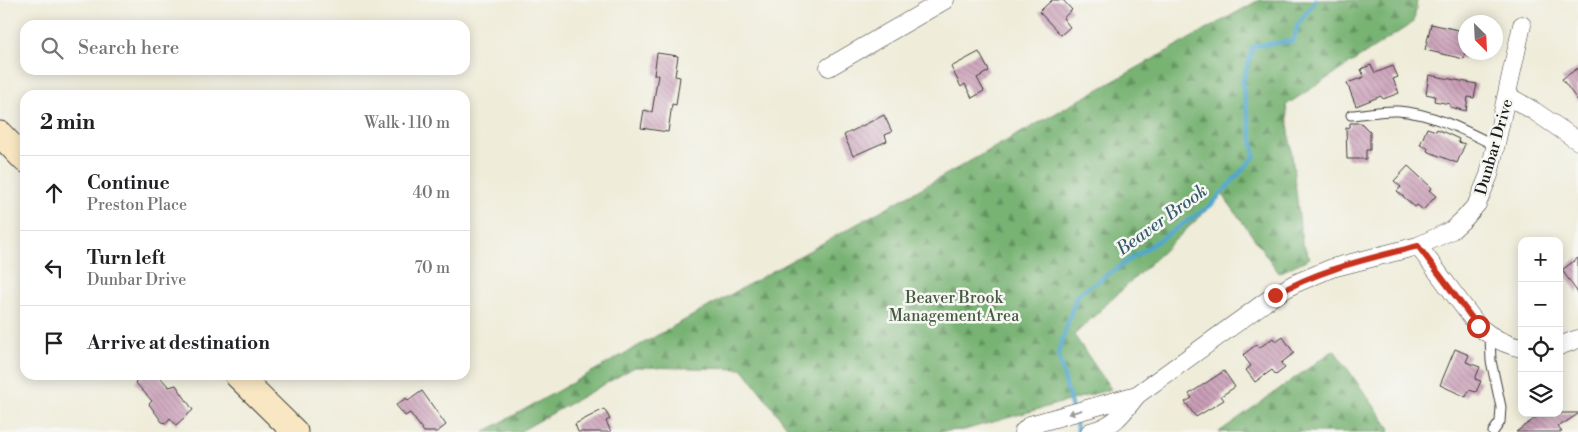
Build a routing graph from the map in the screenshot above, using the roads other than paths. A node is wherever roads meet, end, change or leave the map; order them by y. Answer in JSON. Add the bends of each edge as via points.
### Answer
{"nodes":[{"id":1,"x":945,"y":0,"type":"edge"},
{"id":2,"x":1522,"y":25,"type":"dead end"},
{"id":3,"x":829,"y":67,"type":"dead end"},
{"id":4,"x":1508,"y":96,"type":"junction"},
{"id":5,"x":1351,"y":115,"type":"dead end"},
{"id":6,"x":0,"y":134,"type":"edge"},
{"id":7,"x":1578,"y":141,"type":"edge"},
{"id":8,"x":1496,"y":146,"type":"junction"},
{"id":9,"x":20,"y":155,"type":"edge"},
{"id":10,"x":1418,"y":246,"type":"junction"},
{"id":11,"x":1490,"y":335,"type":"junction"},
{"id":12,"x":1578,"y":339,"type":"edge"},
{"id":13,"x":1563,"y":345,"type":"edge"},
{"id":14,"x":1518,"y":347,"type":"edge"},
{"id":15,"x":242,"y":380,"type":"edge"},
{"id":16,"x":1137,"y":394,"type":"junction"},
{"id":17,"x":1098,"y":430,"type":"edge"},
{"id":18,"x":295,"y":432,"type":"edge"},
{"id":19,"x":1023,"y":432,"type":"edge"},
{"id":20,"x":1493,"y":432,"type":"edge"}],
"edges":[{"from":1,"to":3,"type":"street"},
{"from":2,"to":4,"type":"street","name":"Dunbar Drive"},
{"from":4,"to":7,"type":"street"},
{"from":4,"to":8,"type":"street","name":"Dunbar Drive"},
{"from":5,"to":8,"type":"lane","via":[[1397,111],[1413,114],[1441,121]]},
{"from":6,"to":9,"type":"main road"},
{"from":8,"to":10,"type":"street","name":"Dunbar Drive","via":[[1477,204],[1452,230]]},
{"from":10,"to":11,"type":"street","via":[[1478,326]]},
{"from":10,"to":16,"type":"street","name":"Dunbar Drive","via":[[1332,268],[1294,284]]},
{"from":11,"to":14,"type":"street"},
{"from":11,"to":20,"type":"lane","via":[[1491,361],[1501,407],[1500,422]]},
{"from":12,"to":13,"type":"street"},
{"from":15,"to":18,"type":"main road"},
{"from":16,"to":17,"type":"street","name":"Dunbar Drive","via":[[1120,417]]},
{"from":16,"to":19,"type":"street","name":"Dunbar Drive","one_way":true,"via":[[1030,424]]}]}
